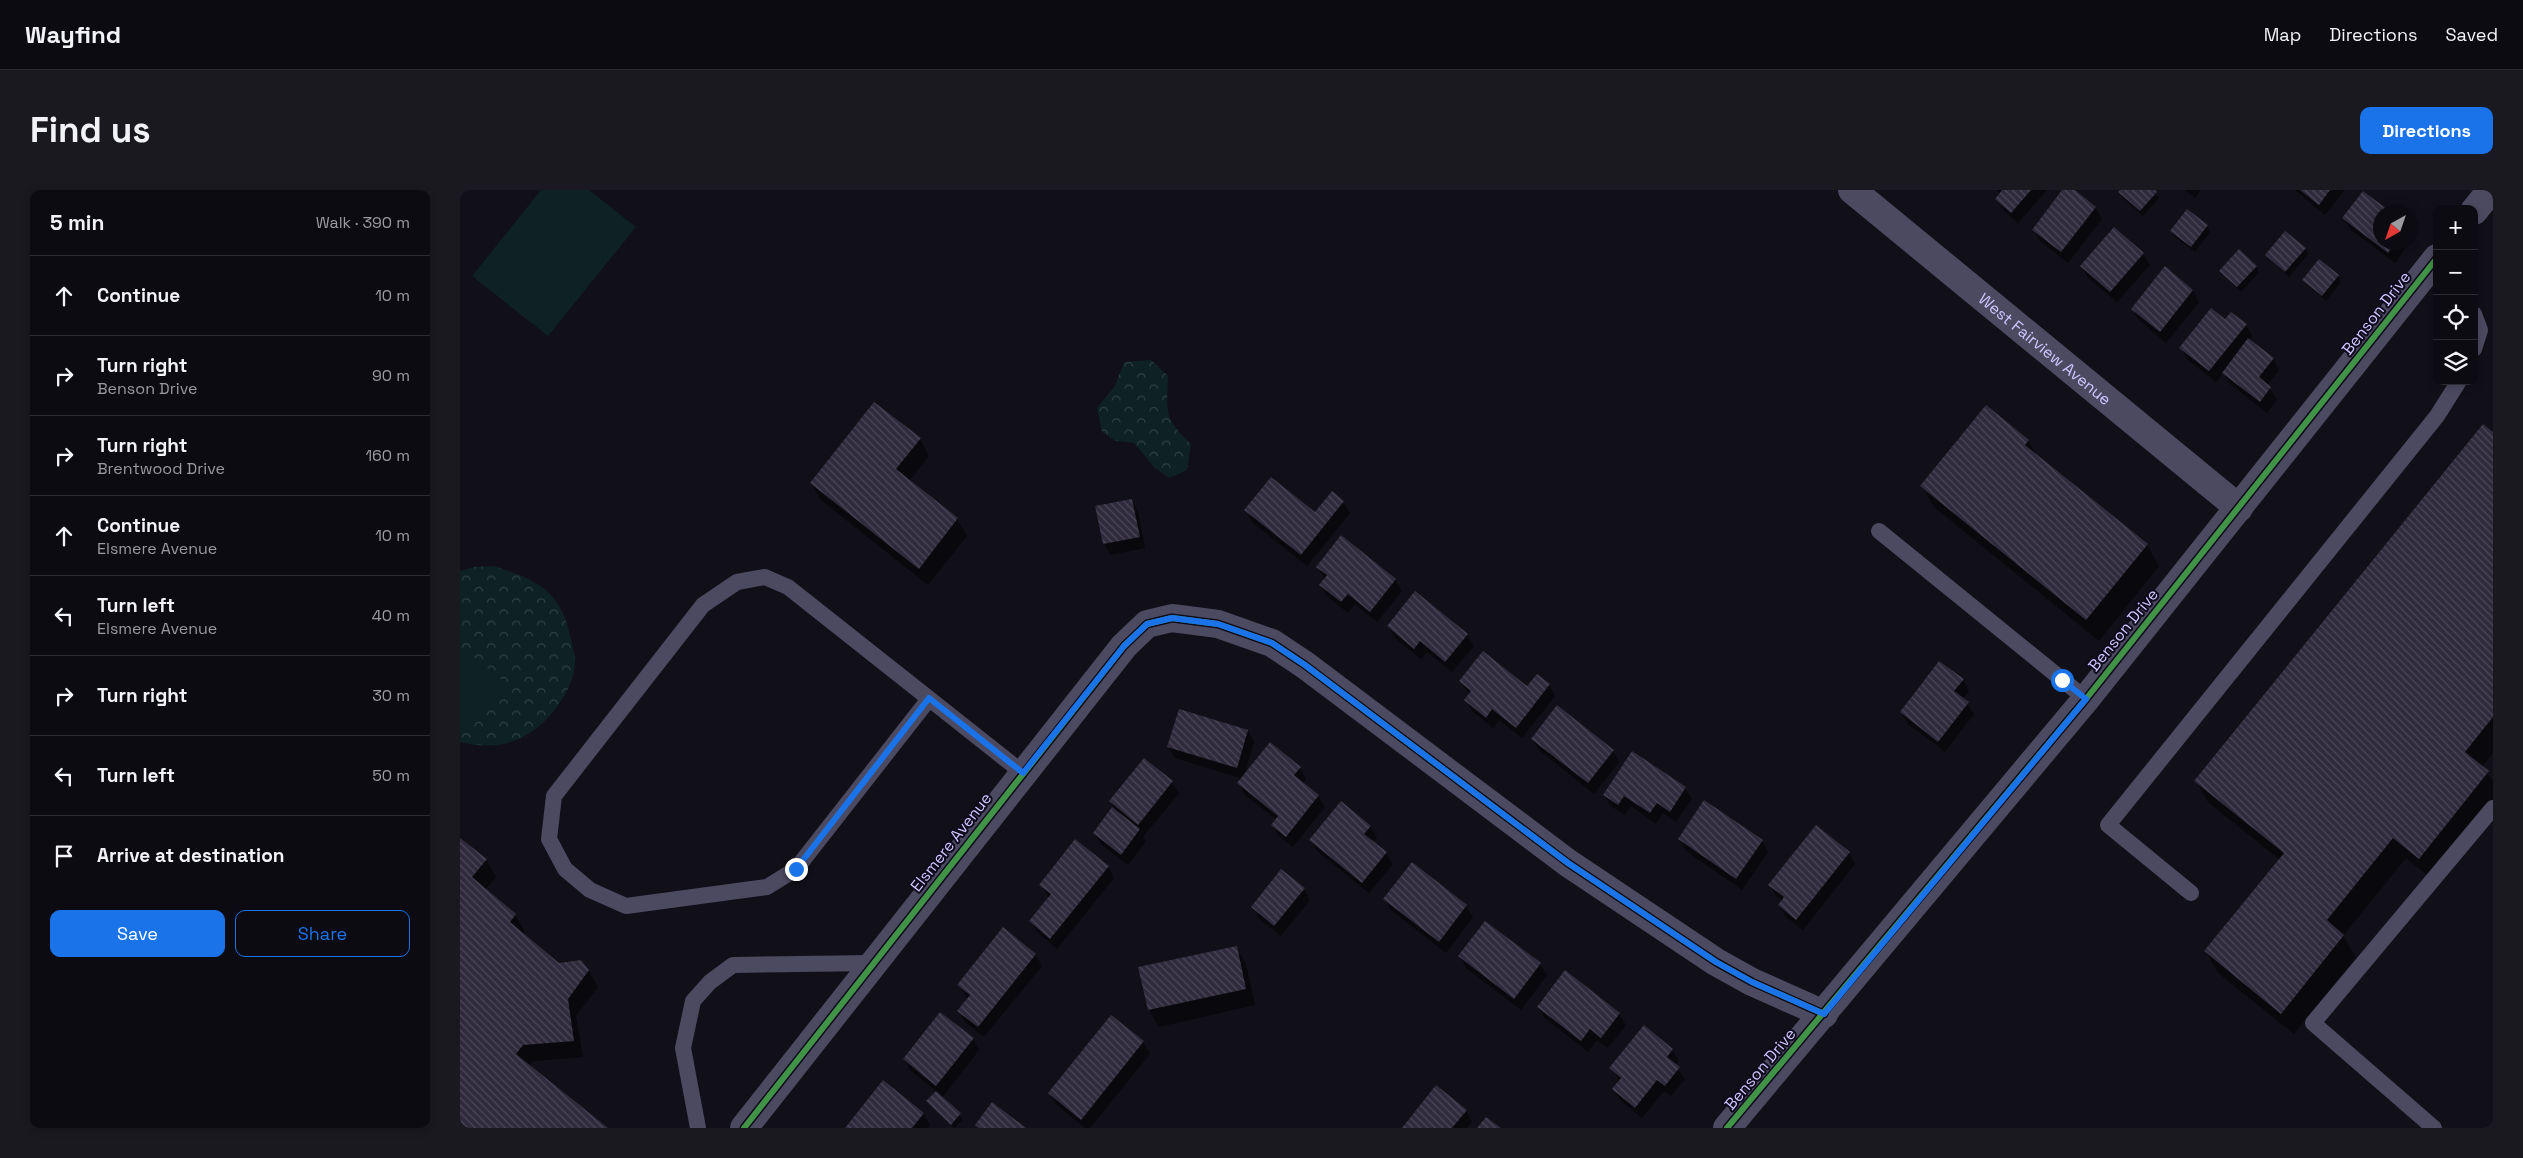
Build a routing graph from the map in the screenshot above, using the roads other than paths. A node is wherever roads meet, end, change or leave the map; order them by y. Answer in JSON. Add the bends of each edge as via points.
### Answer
{"nodes":[{"id":1,"x":1852,"y":190,"type":"edge"},
{"id":2,"x":2491,"y":190,"type":"edge"},
{"id":3,"x":2478,"y":206,"type":"edge"},
{"id":4,"x":2433,"y":263,"type":"edge"},
{"id":5,"x":2456,"y":385,"type":"edge"},
{"id":6,"x":2239,"y":508,"type":"junction"},
{"id":7,"x":1879,"y":531,"type":"dead end"},
{"id":8,"x":929,"y":698,"type":"junction"},
{"id":9,"x":2086,"y":699,"type":"junction"},
{"id":10,"x":1023,"y":773,"type":"junction"},
{"id":11,"x":2493,"y":808,"type":"edge"},
{"id":12,"x":2191,"y":893,"type":"dead end"},
{"id":13,"x":873,"y":963,"type":"junction"},
{"id":14,"x":1824,"y":1014,"type":"junction"},
{"id":15,"x":698,"y":1128,"type":"edge"},
{"id":16,"x":744,"y":1128,"type":"edge"},
{"id":17,"x":1727,"y":1128,"type":"edge"},
{"id":18,"x":2434,"y":1128,"type":"edge"}],
"edges":[{"from":1,"to":6,"type":"street","name":"West Fairview Avenue"},
{"from":2,"to":3,"type":"street"},
{"from":4,"to":6,"type":"street","name":"Benson Drive"},
{"from":5,"to":12,"type":"lane","via":[[2437,416],[2108,825]]},
{"from":6,"to":9,"type":"street","name":"Benson Drive"},
{"from":7,"to":9,"type":"lane"},
{"from":8,"to":8,"type":"lane","via":[[788,587],[766,577],[736,582],[703,605],[554,796],[549,839],[565,869],[590,890],[626,906],[767,887],[796,869]]},
{"from":8,"to":10,"type":"lane"},
{"from":9,"to":14,"type":"street","name":"Benson Drive"},
{"from":10,"to":13,"type":"street","name":"Elsmere Avenue"},
{"from":10,"to":14,"type":"street","name":"Elsmere Avenue","via":[[1124,646],[1147,624],[1172,618],[1218,624],[1272,643],[1305,665],[1568,863],[1716,962]]},
{"from":11,"to":18,"type":"lane","via":[[2313,1023]]},
{"from":13,"to":15,"type":"lane","via":[[733,965],[710,982],[693,1001],[683,1048]]},
{"from":13,"to":16,"type":"street","name":"Elsmere Avenue"},
{"from":14,"to":17,"type":"street","name":"Benson Drive"}]}
